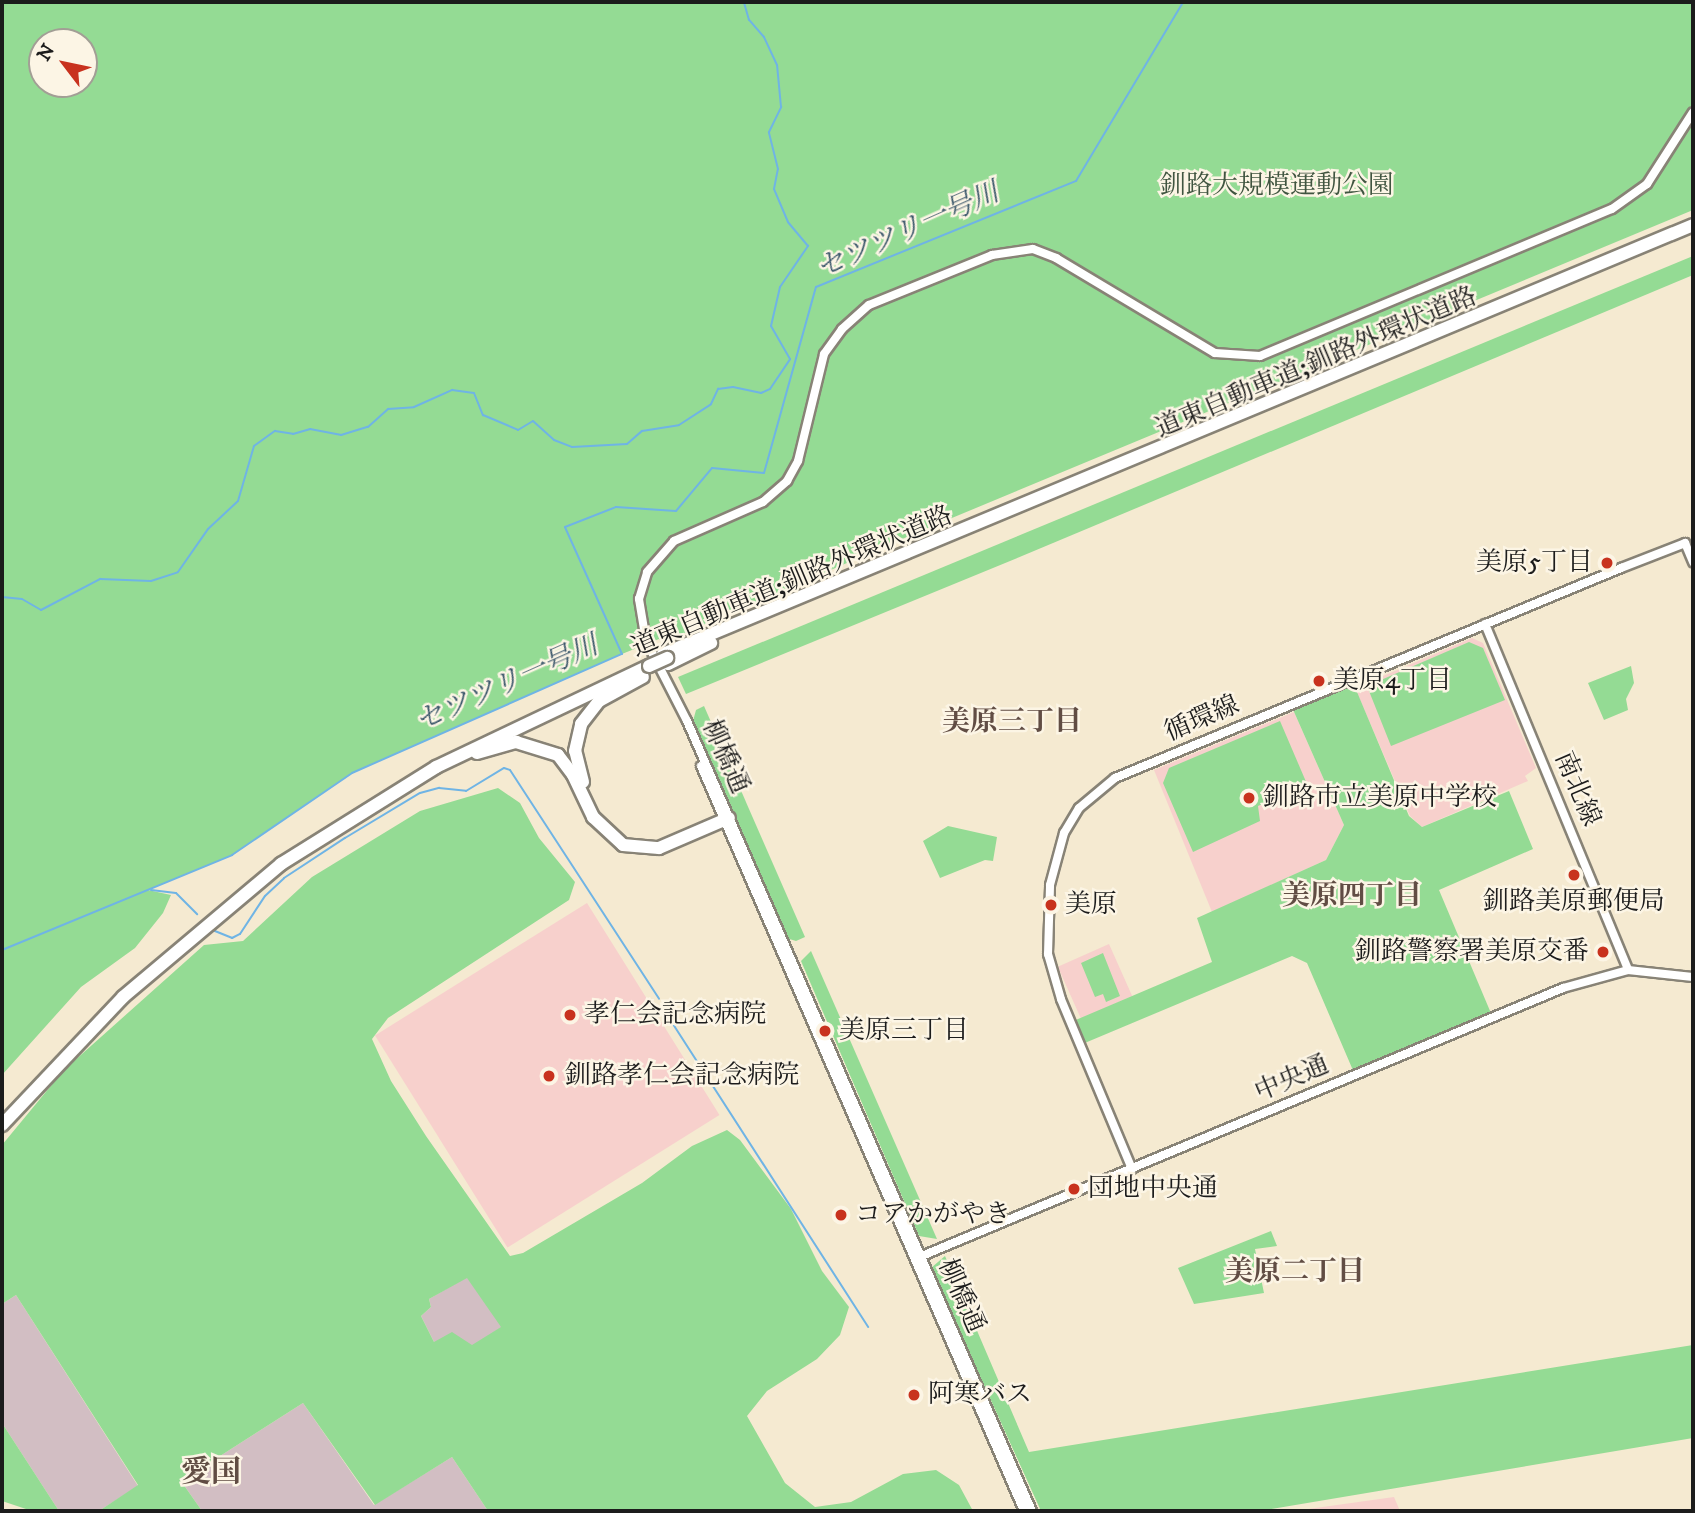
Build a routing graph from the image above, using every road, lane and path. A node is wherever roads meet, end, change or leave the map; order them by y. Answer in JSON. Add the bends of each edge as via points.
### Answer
{"nodes":[{"id":1,"x":1693,"y":112,"type":"edge"},
{"id":2,"x":1693,"y":224,"type":"edge"},
{"id":3,"x":1693,"y":231,"type":"edge"},
{"id":4,"x":1693,"y":562,"type":"edge"},
{"id":5,"x":1485,"y":624,"type":"junction"},
{"id":6,"x":666,"y":659,"type":"junction"},
{"id":7,"x":650,"y":666,"type":"junction"},
{"id":8,"x":397,"y":789,"type":"junction"},
{"id":9,"x":725,"y":819,"type":"junction"},
{"id":10,"x":1628,"y":970,"type":"junction"},
{"id":11,"x":1693,"y":977,"type":"edge"},
{"id":12,"x":2,"y":1115,"type":"edge"},
{"id":13,"x":2,"y":1125,"type":"edge"},
{"id":14,"x":1132,"y":1169,"type":"junction"},
{"id":15,"x":917,"y":1258,"type":"junction"},
{"id":16,"x":1024,"y":1511,"type":"edge"},
{"id":17,"x":1032,"y":1511,"type":"edge"}],
"edges":[{"from":1,"to":9,"type":"street","name":"柳橋通","via":[[1647,184],[1612,209],[1260,356],[1215,353],[1056,258],[1033,249],[992,254],[869,305],[842,329],[824,354],[799,461],[788,481],[763,502],[674,541],[647,572],[639,599],[641,626]]},
{"from":2,"to":6,"type":"highway","name":"道東自動車道;釧路外環状道路"},
{"from":3,"to":6,"type":"highway","name":"道東自動車道;釧路外環状道路"},
{"from":4,"to":5,"type":"street","name":"循環線","via":[[1685,543]]},
{"from":5,"to":10,"type":"street","name":"南北線"},
{"from":5,"to":14,"type":"street","name":"循環線","via":[[1115,778],[1096,790],[1069,822],[1047,905],[1050,968]]},
{"from":6,"to":7,"type":"highway","name":"道東自動車道;釧路外環状道路","bridge":true},
{"from":7,"to":8,"type":"highway","name":"道東自動車道;釧路外環状道路","via":[[486,741]]},
{"from":7,"to":9,"type":"highway","via":[[599,701],[581,724],[577,762],[598,814],[626,839],[646,843]]},
{"from":7,"to":12,"type":"highway","name":"道東自動車道;釧路外環状道路","via":[[432,761],[277,858],[119,991]]},
{"from":8,"to":9,"type":"highway","via":[[482,751],[516,742],[558,755],[593,817],[623,845],[659,848]]},
{"from":8,"to":13,"type":"highway","name":"道東自動車道;釧路外環状道路","via":[[281,864],[184,941],[85,1035]]},
{"from":9,"to":15,"type":"street","name":"柳橋通"},
{"from":10,"to":11,"type":"street","name":"中央通"},
{"from":10,"to":14,"type":"street","name":"中央通","via":[[1563,988]]},
{"from":14,"to":15,"type":"street","name":"中央通"},
{"from":15,"to":16,"type":"street","name":"柳橋通"},
{"from":15,"to":17,"type":"street","name":"柳橋通"}]}
